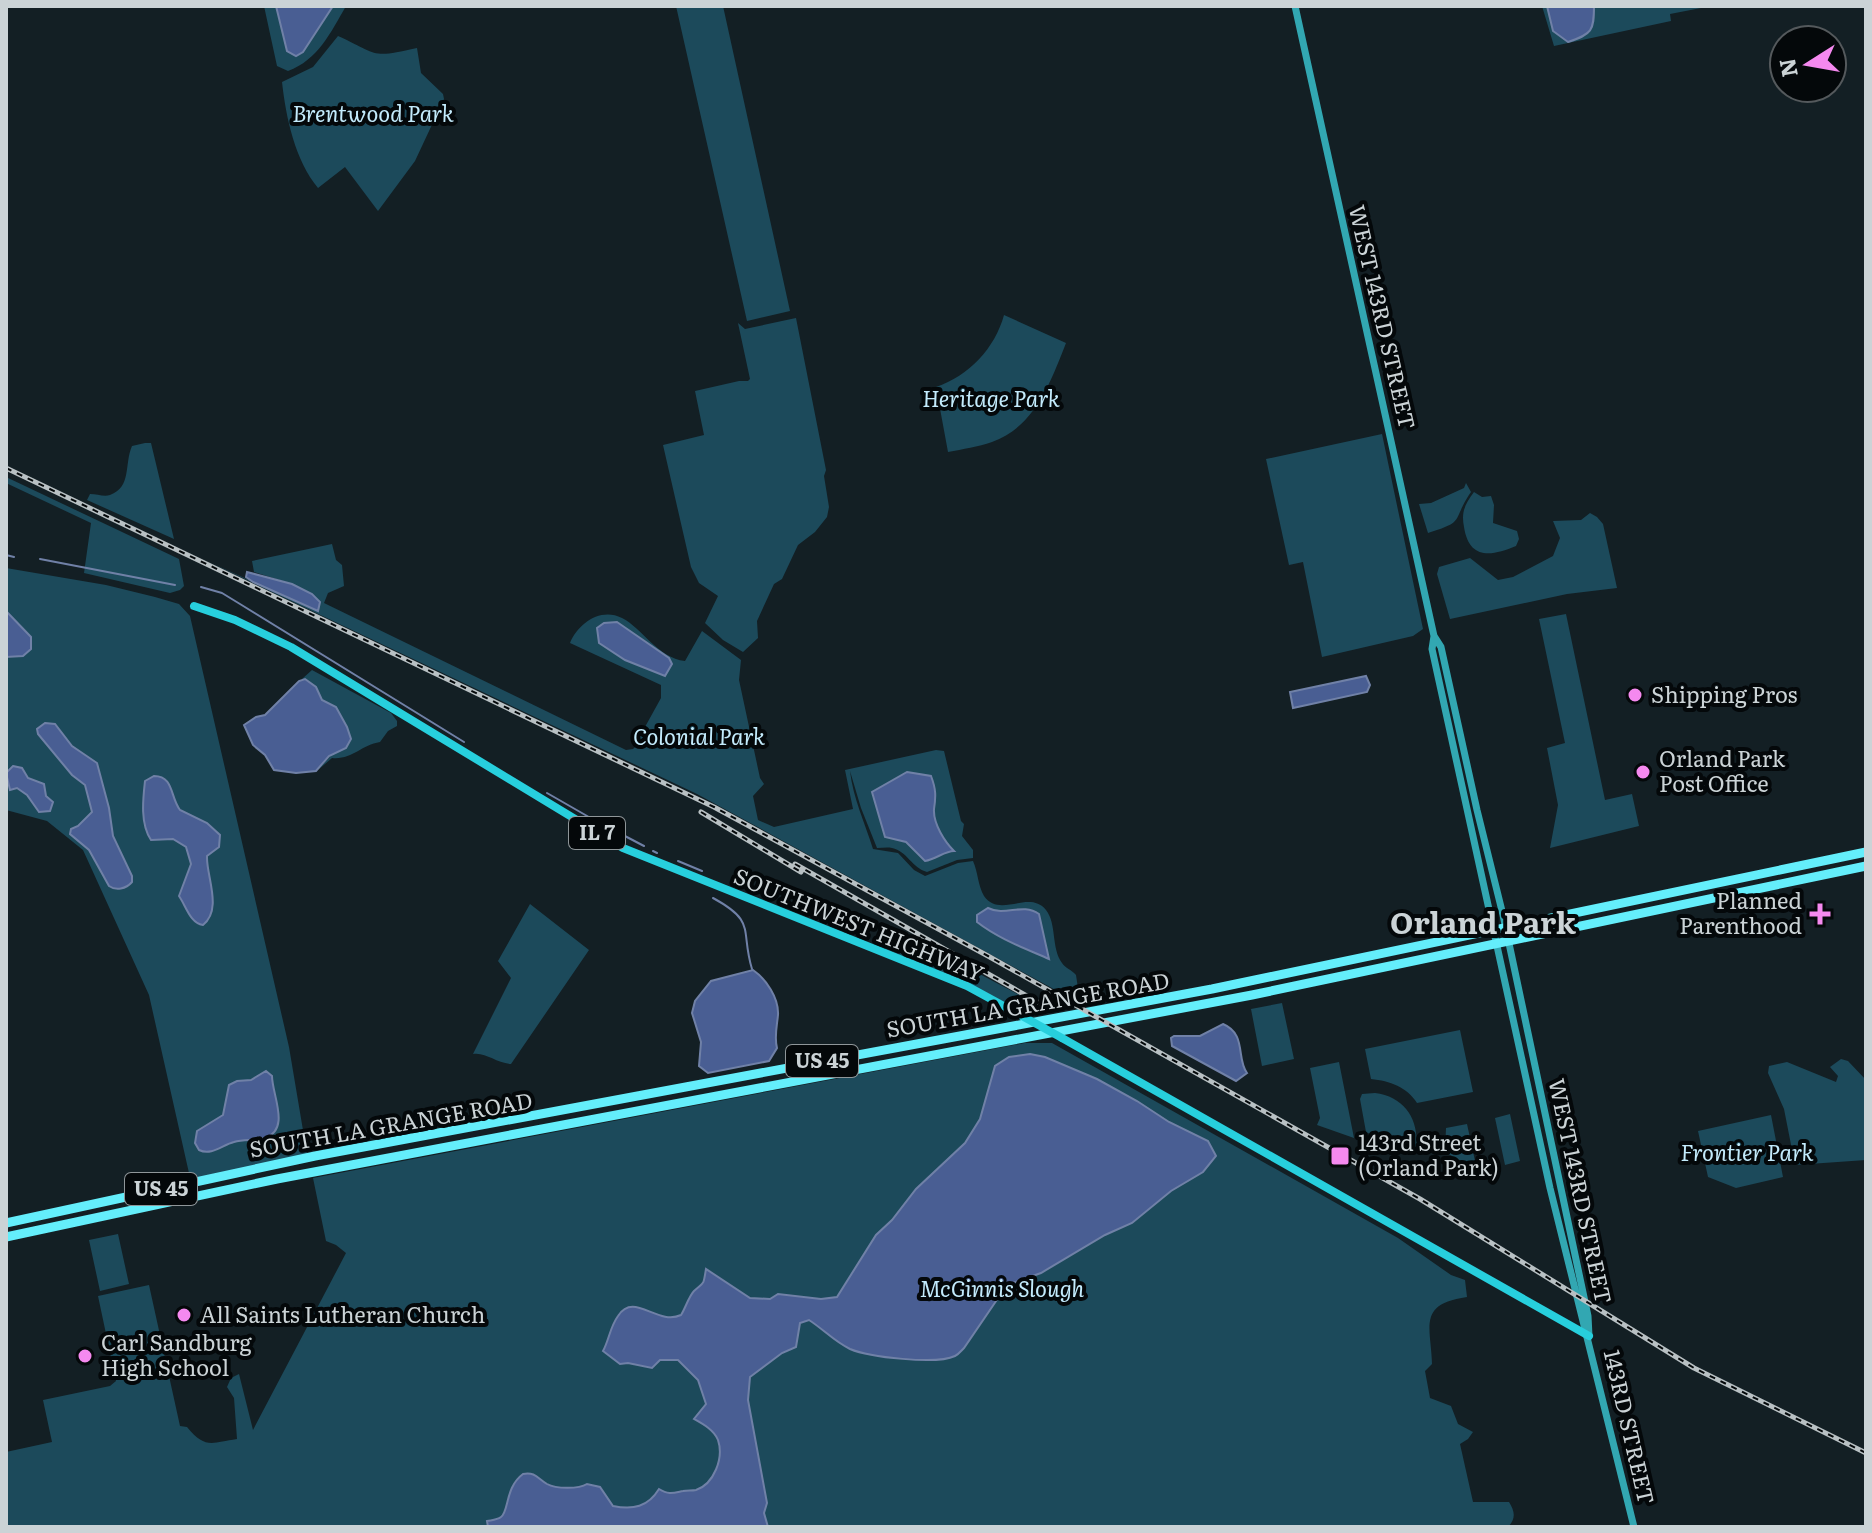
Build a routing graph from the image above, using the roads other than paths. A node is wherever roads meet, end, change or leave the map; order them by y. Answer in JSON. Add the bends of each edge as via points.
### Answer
{"nodes":[{"id":1,"x":1295,"y":6,"type":"edge"},
{"id":2,"x":194,"y":606,"type":"dead end"},
{"id":3,"x":1434,"y":636,"type":"junction"},
{"id":4,"x":1866,"y":852,"type":"edge"},
{"id":5,"x":1866,"y":866,"type":"edge"},
{"id":6,"x":1506,"y":928,"type":"junction"},
{"id":7,"x":1493,"y":931,"type":"junction"},
{"id":8,"x":1508,"y":940,"type":"junction"},
{"id":9,"x":1496,"y":943,"type":"junction"},
{"id":10,"x":6,"y":1223,"type":"edge"},
{"id":11,"x":6,"y":1237,"type":"edge"},
{"id":12,"x":1577,"y":1302,"type":"junction"},
{"id":13,"x":1560,"y":1318,"type":"junction"},
{"id":14,"x":1589,"y":1336,"type":"junction"},
{"id":15,"x":1634,"y":1527,"type":"edge"}],
"edges":[{"from":1,"to":3,"type":"main road","name":"WEST 143RD STREET"},
{"from":2,"to":13,"type":"main road","name":"SOUTHWEST HIGHWAY","number":"IL 7","bridge":true,"via":[[291,647],[623,848],[967,986]]},
{"from":3,"to":6,"type":"main road","name":"WEST 143RD STREET","via":[[1441,647]]},
{"from":3,"to":7,"type":"main road","name":"WEST 143RD STREET","via":[[1432,649]]},
{"from":4,"to":6,"type":"highway","name":"SOUTH LA GRANGE ROAD","number":"US 45"},
{"from":5,"to":8,"type":"highway","name":"SOUTH LA GRANGE ROAD","number":"US 45"},
{"from":6,"to":7,"type":"highway","name":"SOUTH LA GRANGE ROAD","number":"US 45"},
{"from":6,"to":8,"type":"main road","name":"WEST 143RD STREET"},
{"from":7,"to":9,"type":"main road","name":"WEST 143RD STREET"},
{"from":7,"to":10,"type":"highway","name":"SOUTH LA GRANGE ROAD","number":"US 45","via":[[1203,991],[315,1156]]},
{"from":8,"to":9,"type":"highway","name":"SOUTH LA GRANGE ROAD","number":"US 45"},
{"from":8,"to":14,"type":"main road","name":"WEST 143RD STREET"},
{"from":9,"to":11,"type":"highway","name":"SOUTH LA GRANGE ROAD","number":"US 45","via":[[1252,995],[291,1176]]},
{"from":9,"to":12,"type":"main road","name":"WEST 143RD STREET"},
{"from":12,"to":13,"type":"main road","via":[[1572,1317]]},
{"from":12,"to":14,"type":"main road","name":"WEST 143RD STREET"},
{"from":13,"to":14,"type":"main road","name":"SOUTHWEST HIGHWAY","number":"IL 7"},
{"from":14,"to":15,"type":"main road","name":"143RD STREET"}]}
